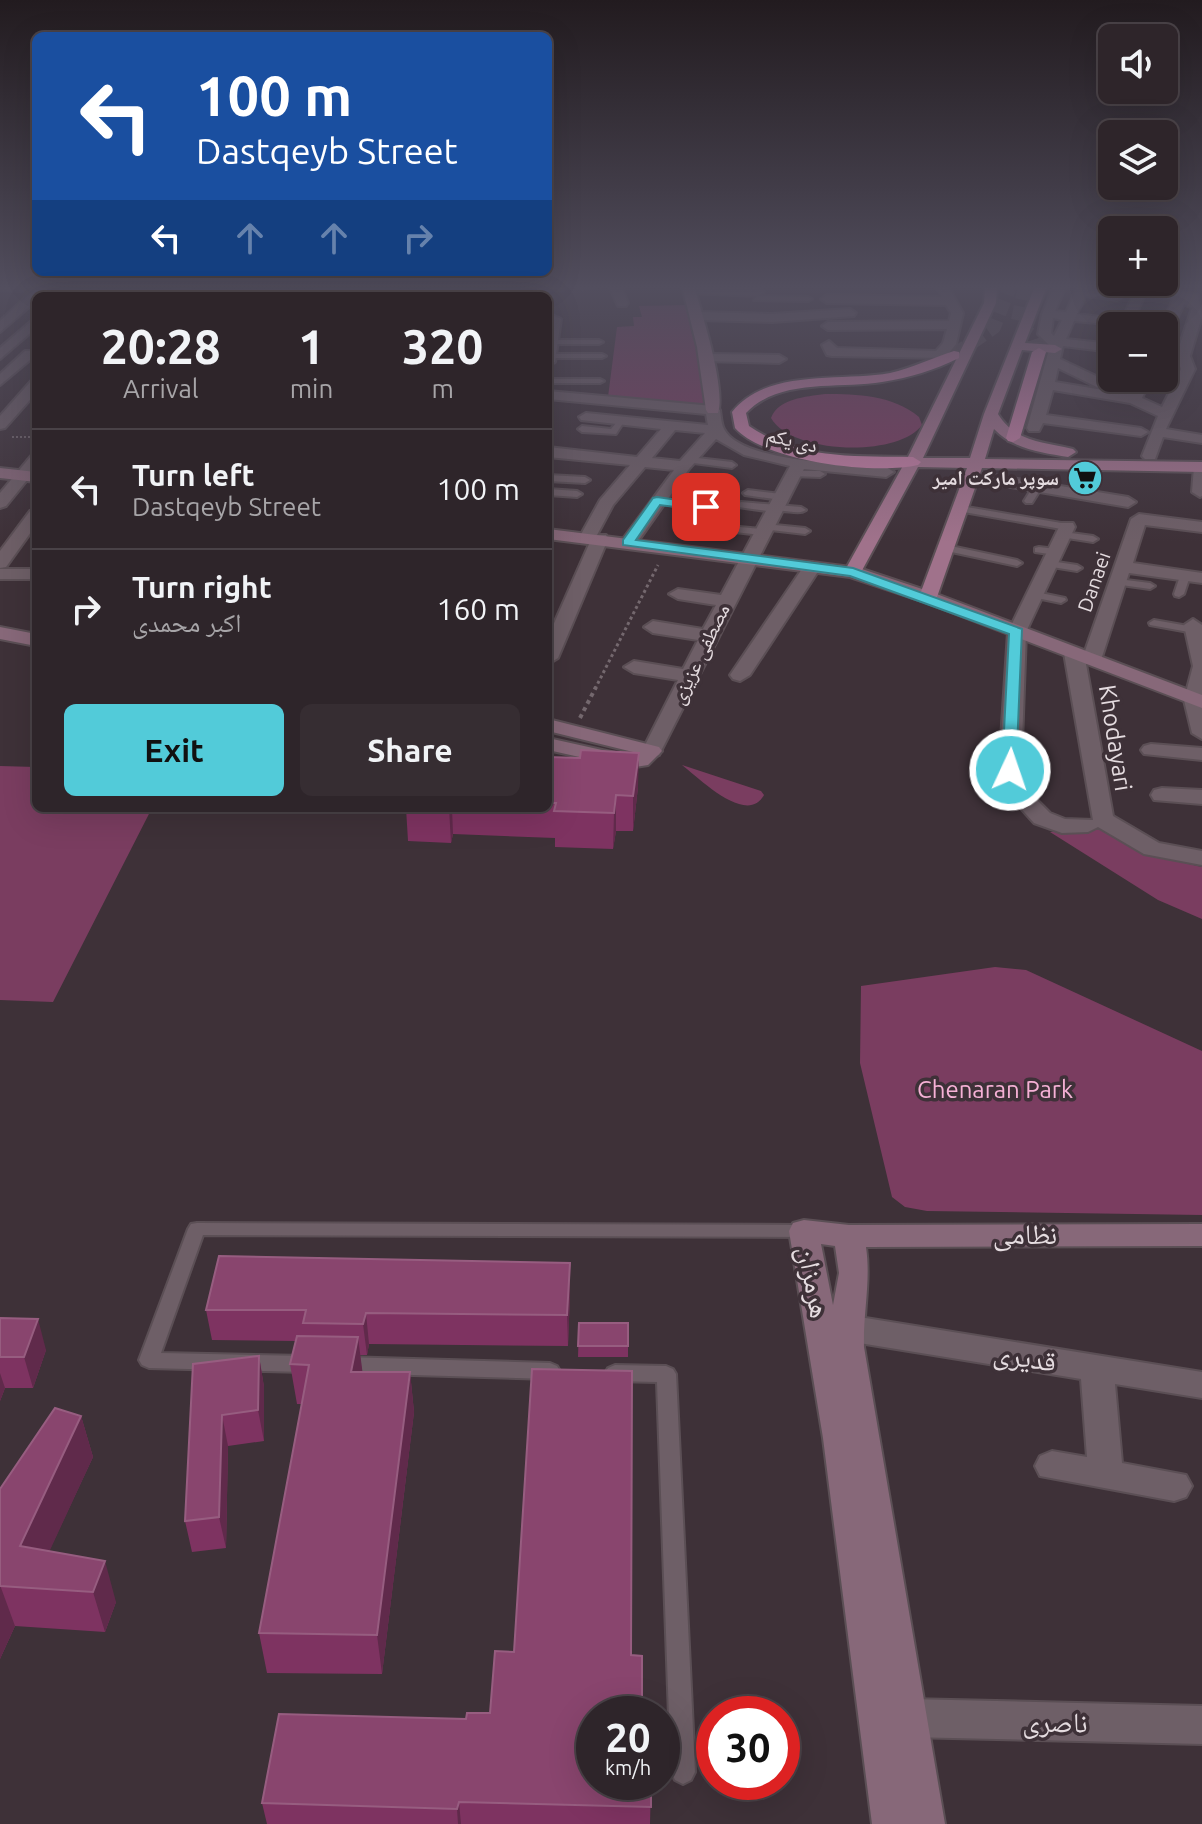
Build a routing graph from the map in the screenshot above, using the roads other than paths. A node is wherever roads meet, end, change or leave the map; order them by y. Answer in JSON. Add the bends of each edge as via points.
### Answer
{"nodes":[{"id":1,"x":552,"y":371,"type":"edge"},
{"id":2,"x":709,"y":371,"type":"edge"},
{"id":3,"x":911,"y":371,"type":"edge"},
{"id":4,"x":957,"y":371,"type":"tunnel mouth"},
{"id":5,"x":1008,"y":371,"type":"edge"},
{"id":6,"x":1033,"y":371,"type":"edge"},
{"id":7,"x":1051,"y":371,"type":"edge"},
{"id":8,"x":1194,"y":371,"type":"edge"},
{"id":9,"x":1048,"y":385,"type":"junction"},
{"id":10,"x":32,"y":389,"type":"edge"},
{"id":11,"x":1120,"y":392,"type":"edge"},
{"id":12,"x":1137,"y":392,"type":"edge"},
{"id":13,"x":1134,"y":399,"type":"junction"},
{"id":14,"x":552,"y":401,"type":"edge"},
{"id":15,"x":713,"y":410,"type":"junction"},
{"id":16,"x":991,"y":414,"type":"junction"},
{"id":17,"x":1167,"y":415,"type":"junction"},
{"id":18,"x":584,"y":423,"type":"dead end"},
{"id":19,"x":0,"y":425,"type":"edge"},
{"id":20,"x":672,"y":425,"type":"junction"},
{"id":21,"x":716,"y":430,"type":"junction"},
{"id":22,"x":1149,"y":432,"type":"junction"},
{"id":23,"x":1013,"y":438,"type":"junction"},
{"id":24,"x":1202,"y":439,"type":"edge"},
{"id":25,"x":552,"y":452,"type":"edge"},
{"id":26,"x":1150,"y":456,"type":"junction"},
{"id":27,"x":1202,"y":456,"type":"edge"},
{"id":28,"x":641,"y":460,"type":"junction"},
{"id":29,"x":913,"y":462,"type":"junction"},
{"id":30,"x":687,"y":463,"type":"junction"},
{"id":31,"x":976,"y":463,"type":"junction"},
{"id":32,"x":1054,"y":464,"type":"junction"},
{"id":33,"x":732,"y":465,"type":"dead end"},
{"id":34,"x":1202,"y":467,"type":"edge"},
{"id":35,"x":796,"y":469,"type":"junction"},
{"id":36,"x":886,"y":472,"type":"dead end"},
{"id":37,"x":0,"y":473,"type":"edge"},
{"id":38,"x":820,"y":474,"type":"dead end"},
{"id":39,"x":29,"y":476,"type":"edge"},
{"id":40,"x":552,"y":478,"type":"edge"},
{"id":41,"x":585,"y":480,"type":"dead end"},
{"id":42,"x":993,"y":480,"type":"junction"},
{"id":43,"x":672,"y":482,"type":"junction"},
{"id":44,"x":717,"y":487,"type":"dead end"},
{"id":45,"x":552,"y":492,"type":"edge"},
{"id":46,"x":1200,"y":492,"type":"edge"},
{"id":47,"x":748,"y":493,"type":"dead end"},
{"id":48,"x":577,"y":494,"type":"dead end"},
{"id":49,"x":657,"y":501,"type":"junction"},
{"id":50,"x":1128,"y":502,"type":"dead end"},
{"id":51,"x":0,"y":503,"type":"edge"},
{"id":52,"x":963,"y":503,"type":"junction"},
{"id":53,"x":777,"y":504,"type":"junction"},
{"id":54,"x":741,"y":505,"type":"dead end"},
{"id":55,"x":706,"y":507,"type":"dead end"},
{"id":56,"x":801,"y":510,"type":"dead end"},
{"id":57,"x":32,"y":519,"type":"edge"},
{"id":58,"x":1202,"y":527,"type":"edge"},
{"id":59,"x":729,"y":529,"type":"dead end"},
{"id":60,"x":763,"y":530,"type":"junction"},
{"id":61,"x":805,"y":531,"type":"dead end"},
{"id":62,"x":1066,"y":531,"type":"junction"},
{"id":63,"x":552,"y":537,"type":"edge"},
{"id":64,"x":594,"y":539,"type":"junction"},
{"id":65,"x":1093,"y":539,"type":"dead end"},
{"id":66,"x":628,"y":543,"type":"junction"},
{"id":67,"x":11,"y":548,"type":"junction"},
{"id":68,"x":32,"y":548,"type":"edge"},
{"id":69,"x":946,"y":548,"type":"junction"},
{"id":70,"x":748,"y":558,"type":"junction"},
{"id":71,"x":1044,"y":562,"type":"junction"},
{"id":72,"x":0,"y":563,"type":"edge"},
{"id":73,"x":1017,"y":563,"type":"dead end"},
{"id":74,"x":812,"y":567,"type":"junction"},
{"id":75,"x":1077,"y":568,"type":"dead end"},
{"id":76,"x":853,"y":572,"type":"junction"},
{"id":77,"x":0,"y":574,"type":"edge"},
{"id":78,"x":32,"y":574,"type":"edge"},
{"id":79,"x":1120,"y":574,"type":"junction"},
{"id":80,"x":1193,"y":577,"type":"edge"},
{"id":81,"x":1150,"y":586,"type":"dead end"},
{"id":82,"x":678,"y":594,"type":"dead end"},
{"id":83,"x":1179,"y":594,"type":"dead end"},
{"id":84,"x":1036,"y":595,"type":"junction"},
{"id":85,"x":928,"y":597,"type":"junction"},
{"id":86,"x":1061,"y":600,"type":"dead end"},
{"id":87,"x":726,"y":601,"type":"junction"},
{"id":88,"x":0,"y":622,"type":"edge"},
{"id":89,"x":1154,"y":623,"type":"dead end"},
{"id":90,"x":32,"y":627,"type":"edge"},
{"id":91,"x":653,"y":627,"type":"dead end"},
{"id":92,"x":1196,"y":627,"type":"edge"},
{"id":93,"x":1017,"y":632,"type":"junction"},
{"id":94,"x":0,"y":633,"type":"edge"},
{"id":95,"x":709,"y":636,"type":"junction"},
{"id":96,"x":32,"y":639,"type":"edge"},
{"id":97,"x":552,"y":648,"type":"edge"},
{"id":98,"x":1083,"y":656,"type":"junction"},
{"id":99,"x":1202,"y":666,"type":"edge"},
{"id":100,"x":634,"y":667,"type":"dead end"},
{"id":101,"x":740,"y":675,"type":"dead end"},
{"id":102,"x":689,"y":676,"type":"junction"},
{"id":103,"x":1198,"y":701,"type":"edge"},
{"id":104,"x":552,"y":726,"type":"edge"},
{"id":105,"x":1202,"y":733,"type":"edge"},
{"id":106,"x":552,"y":745,"type":"edge"},
{"id":107,"x":1151,"y":750,"type":"dead end"},
{"id":108,"x":652,"y":751,"type":"junction"},
{"id":109,"x":1202,"y":754,"type":"edge"},
{"id":110,"x":1162,"y":795,"type":"dead end"},
{"id":111,"x":1202,"y":797,"type":"edge"},
{"id":112,"x":1088,"y":825,"type":"dead end"},
{"id":113,"x":1202,"y":858,"type":"edge"},
{"id":114,"x":804,"y":1231,"type":"junction"},
{"id":115,"x":1202,"y":1235,"type":"edge"},
{"id":116,"x":849,"y":1236,"type":"junction"},
{"id":117,"x":847,"y":1328,"type":"junction"},
{"id":118,"x":1097,"y":1368,"type":"junction"},
{"id":119,"x":1202,"y":1385,"type":"edge"},
{"id":120,"x":1052,"y":1466,"type":"dead end"},
{"id":121,"x":1106,"y":1475,"type":"junction"},
{"id":122,"x":1174,"y":1486,"type":"dead end"},
{"id":123,"x":908,"y":1718,"type":"junction"},
{"id":124,"x":1202,"y":1725,"type":"edge"},
{"id":125,"x":683,"y":1772,"type":"dead end"},
{"id":126,"x":893,"y":1824,"type":"edge"},
{"id":127,"x":924,"y":1824,"type":"edge"}],
"edges":[{"from":1,"to":14,"type":"lane","via":[[599,376]]},
{"from":2,"to":15,"type":"street"},
{"from":3,"to":29,"type":"highway","via":[[777,390],[749,400],[738,421],[751,437],[784,451]]},
{"from":4,"to":29,"type":"main road"},
{"from":5,"to":16,"type":"main road"},
{"from":6,"to":23,"type":"highway"},
{"from":7,"to":9,"type":"street"},
{"from":8,"to":17,"type":"street"},
{"from":9,"to":13,"type":"street"},
{"from":9,"to":22,"type":"street","via":[[1036,423]]},
{"from":10,"to":19,"type":"street"},
{"from":11,"to":13,"type":"street"},
{"from":12,"to":13,"type":"street"},
{"from":13,"to":17,"type":"street"},
{"from":14,"to":15,"type":"street"},
{"from":15,"to":21,"type":"street"},
{"from":16,"to":23,"type":"main road","via":[[1001,431]]},
{"from":16,"to":31,"type":"main road"},
{"from":17,"to":22,"type":"street"},
{"from":18,"to":20,"type":"street"},
{"from":20,"to":21,"type":"street"},
{"from":20,"to":28,"type":"street"},
{"from":21,"to":30,"type":"street"},
{"from":21,"to":35,"type":"street","name":"دی یکم","via":[[721,438]]},
{"from":22,"to":24,"type":"street"},
{"from":22,"to":26,"type":"street"},
{"from":23,"to":26,"type":"main road","via":[[1061,451]]},
{"from":25,"to":28,"type":"street"},
{"from":26,"to":27,"type":"main road"},
{"from":28,"to":30,"type":"street"},
{"from":28,"to":64,"type":"street","via":[[606,503]]},
{"from":29,"to":31,"type":"main road"},
{"from":29,"to":76,"type":"main road"},
{"from":30,"to":33,"type":"lane"},
{"from":30,"to":43,"type":"street"},
{"from":31,"to":32,"type":"main road"},
{"from":31,"to":52,"type":"main road"},
{"from":32,"to":34,"type":"main road"},
{"from":32,"to":42,"type":"main road"},
{"from":34,"to":46,"type":"street"},
{"from":35,"to":36,"type":"street","name":"دی یکم"},
{"from":35,"to":38,"type":"lane"},
{"from":35,"to":53,"type":"street","name":"مصطفی عزیزی"},
{"from":37,"to":39,"type":"street"},
{"from":39,"to":51,"type":"street"},
{"from":40,"to":41,"type":"lane"},
{"from":42,"to":50,"type":"street","via":[[1033,494]]},
{"from":42,"to":52,"type":"main road"},
{"from":43,"to":44,"type":"lane"},
{"from":43,"to":49,"type":"street"},
{"from":45,"to":48,"type":"lane"},
{"from":47,"to":53,"type":"lane"},
{"from":49,"to":55,"type":"lane"},
{"from":49,"to":66,"type":"street"},
{"from":52,"to":62,"type":"lane"},
{"from":52,"to":69,"type":"main road"},
{"from":53,"to":54,"type":"lane"},
{"from":53,"to":56,"type":"lane"},
{"from":53,"to":60,"type":"street","name":"مصطفی عزیزی"},
{"from":57,"to":67,"type":"street"},
{"from":58,"to":79,"type":"street","name":"Danaei","via":[[1139,519]]},
{"from":59,"to":60,"type":"lane"},
{"from":60,"to":61,"type":"lane"},
{"from":60,"to":70,"type":"street","name":"مصطفی عزیزی"},
{"from":62,"to":65,"type":"lane"},
{"from":62,"to":71,"type":"street"},
{"from":63,"to":64,"type":"street"},
{"from":64,"to":66,"type":"street"},
{"from":64,"to":97,"type":"street"},
{"from":66,"to":70,"type":"street"},
{"from":67,"to":68,"type":"street"},
{"from":67,"to":72,"type":"street"},
{"from":69,"to":73,"type":"lane"},
{"from":69,"to":85,"type":"main road"},
{"from":70,"to":74,"type":"street"},
{"from":70,"to":87,"type":"street","name":"مصطفی عزیزی"},
{"from":71,"to":75,"type":"lane"},
{"from":71,"to":84,"type":"street"},
{"from":74,"to":76,"type":"street"},
{"from":74,"to":101,"type":"street"},
{"from":76,"to":85,"type":"street"},
{"from":77,"to":78,"type":"street"},
{"from":79,"to":80,"type":"street"},
{"from":79,"to":81,"type":"lane"},
{"from":79,"to":98,"type":"street","name":"Danaei"},
{"from":80,"to":83,"type":"lane"},
{"from":82,"to":87,"type":"street"},
{"from":84,"to":86,"type":"lane"},
{"from":84,"to":93,"type":"street"},
{"from":85,"to":93,"type":"street"},
{"from":87,"to":95,"type":"street","name":"مصطفی عزیزی"},
{"from":88,"to":90,"type":"street"},
{"from":89,"to":92,"type":"lane"},
{"from":91,"to":95,"type":"street"},
{"from":92,"to":99,"type":"street"},
{"from":93,"to":98,"type":"street"},
{"from":93,"to":112,"type":"street","via":[[1013,783],[1025,802],[1051,823]]},
{"from":94,"to":96,"type":"street"},
{"from":95,"to":102,"type":"street","name":"مصطفی عزیزی"},
{"from":98,"to":103,"type":"street"},
{"from":98,"to":113,"type":"street","name":"Khodayari","via":[[1106,823],[1152,849]]},
{"from":99,"to":103,"type":"street"},
{"from":100,"to":102,"type":"street"},
{"from":102,"to":108,"type":"street","name":"مصطفی عزیزی"},
{"from":103,"to":105,"type":"street"},
{"from":104,"to":108,"type":"street"},
{"from":106,"to":108,"type":"street","via":[[629,762],[641,761]]},
{"from":107,"to":109,"type":"street"},
{"from":110,"to":111,"type":"street"},
{"from":114,"to":116,"type":"street","name":"هرمزان"},
{"from":114,"to":125,"type":"lane","via":[[197,1229],[149,1360],[666,1374]]},
{"from":114,"to":126,"type":"street","name":"هرمزان","via":[[840,1438]]},
{"from":115,"to":116,"type":"street","name":"نظامی"},
{"from":116,"to":117,"type":"street","name":"هرمزان","via":[[854,1273]]},
{"from":117,"to":118,"type":"street","name":"قدیری"},
{"from":117,"to":123,"type":"street","name":"هرمزان"},
{"from":118,"to":119,"type":"street","name":"قدیری"},
{"from":118,"to":121,"type":"street"},
{"from":120,"to":121,"type":"street"},
{"from":121,"to":122,"type":"street"},
{"from":123,"to":124,"type":"street","name":"ناصری"},
{"from":123,"to":127,"type":"street","name":"هرمزان"}]}
